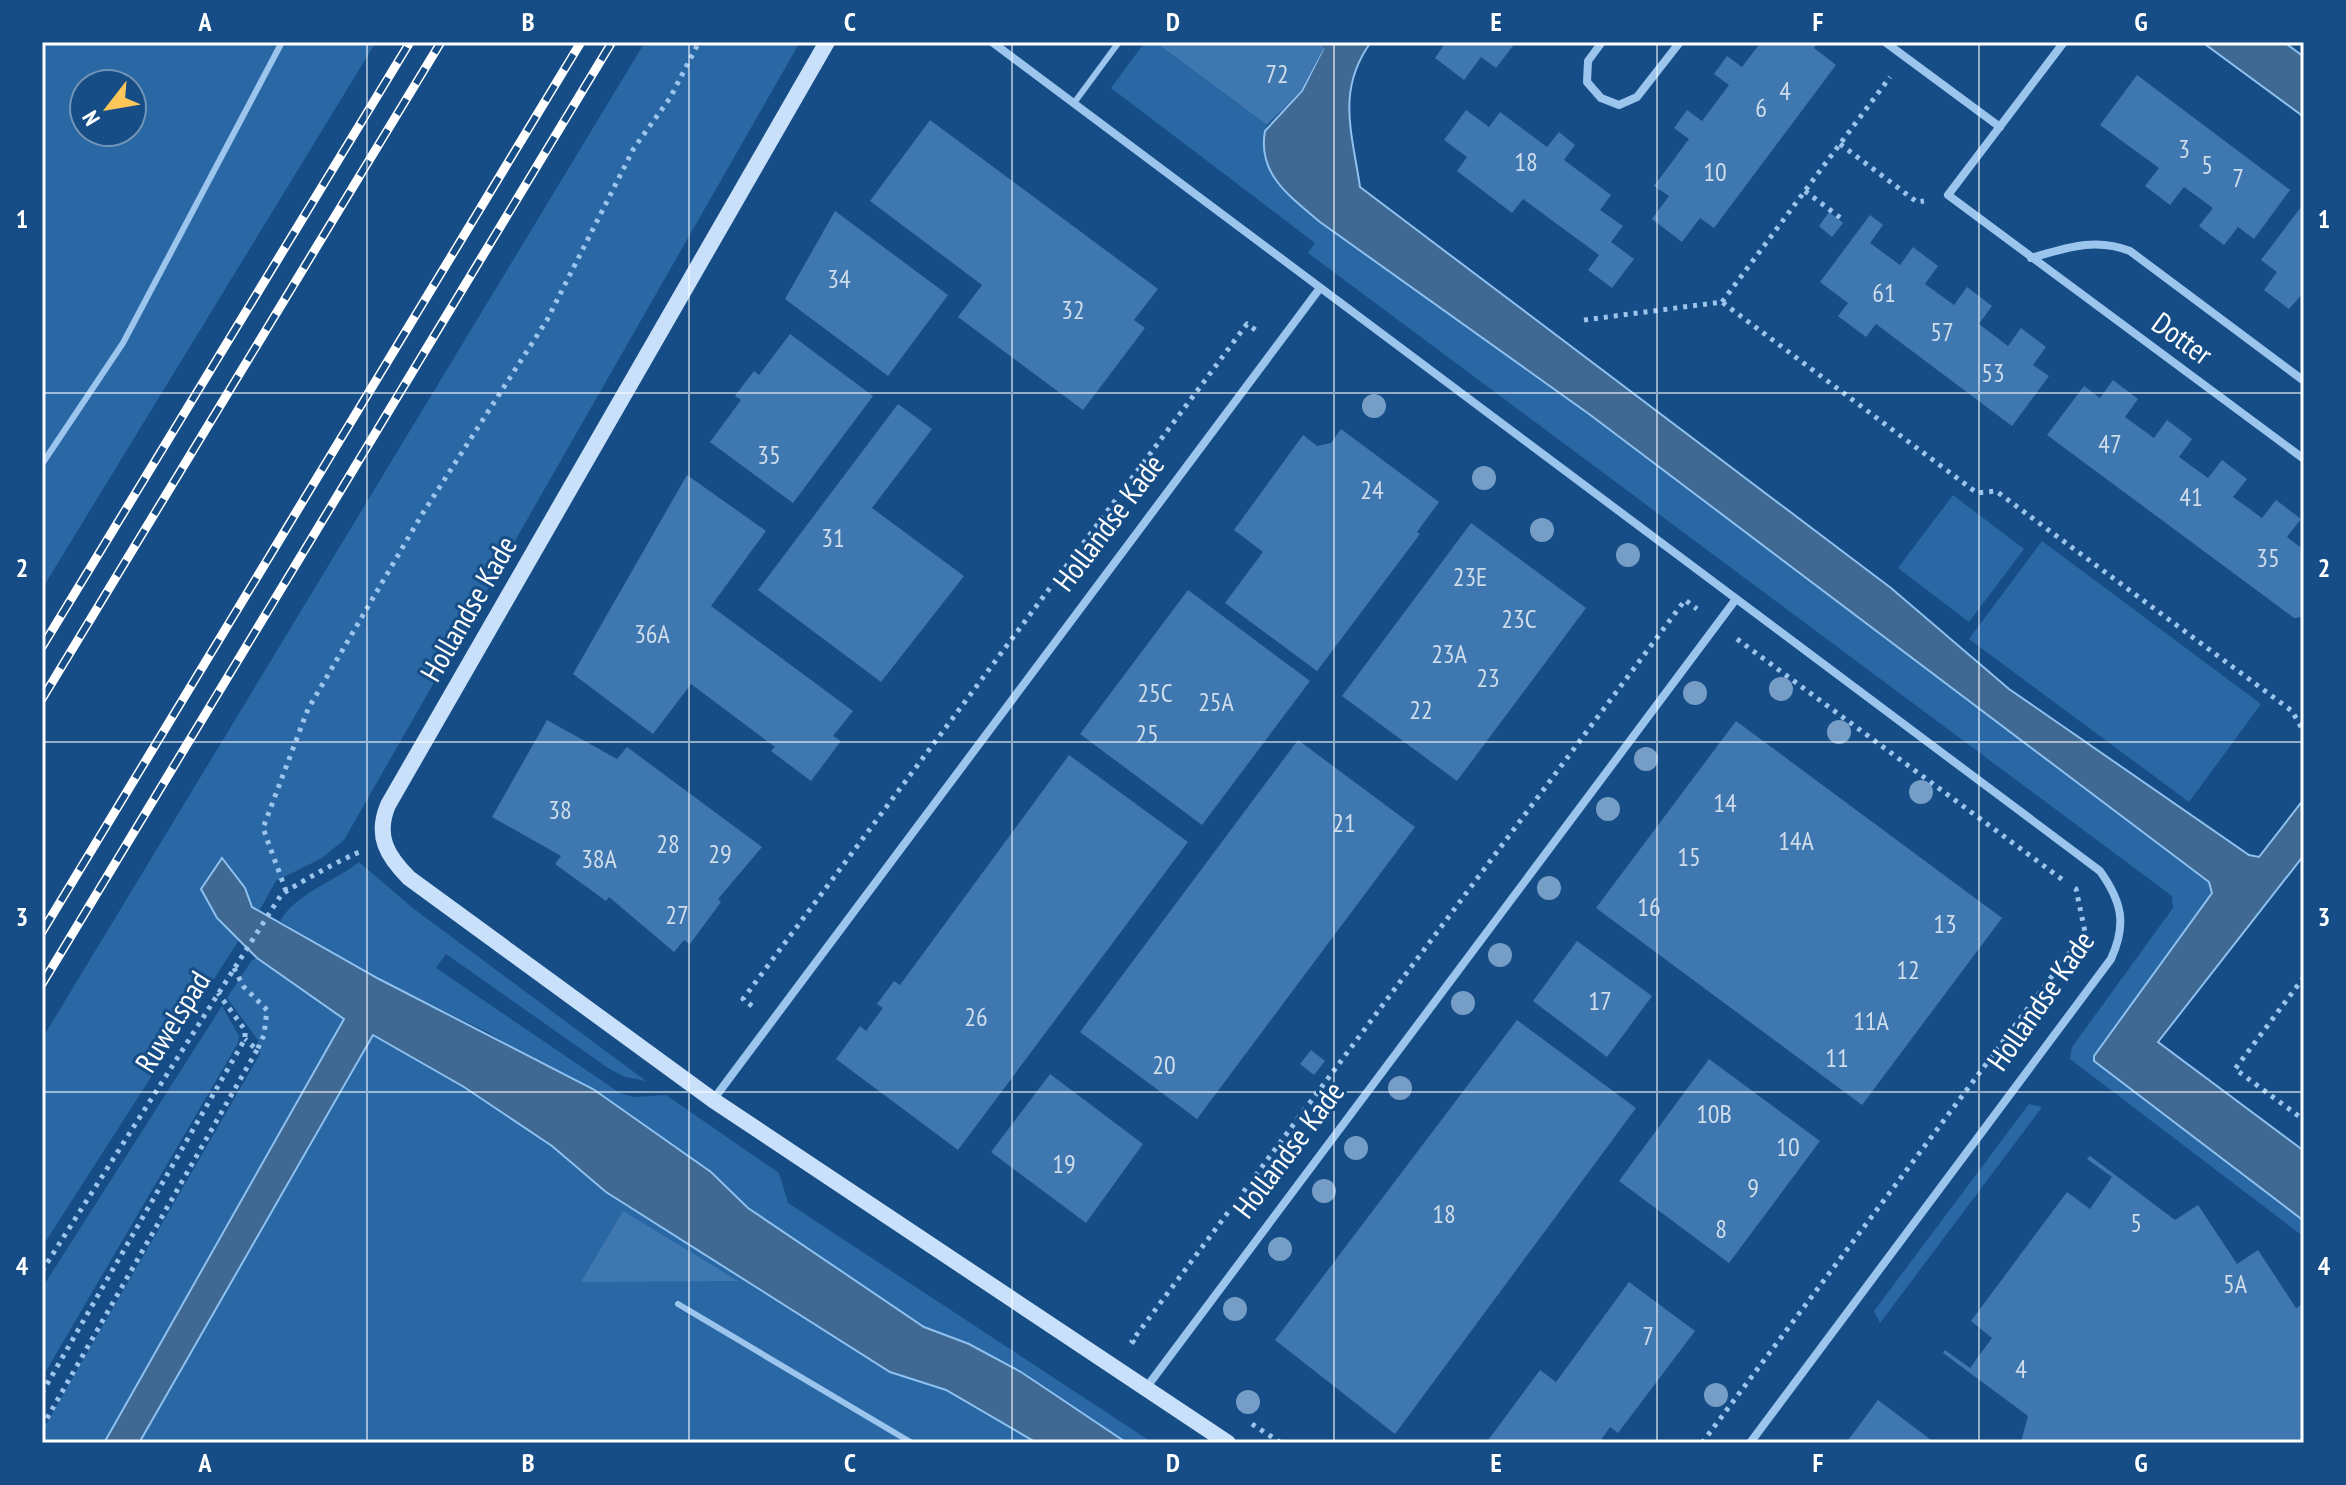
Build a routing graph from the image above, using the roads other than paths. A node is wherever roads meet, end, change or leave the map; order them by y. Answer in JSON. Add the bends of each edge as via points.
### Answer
{"nodes":[{"id":1,"x":282,"y":42,"type":"edge"},
{"id":2,"x":827,"y":42,"type":"edge"},
{"id":3,"x":992,"y":42,"type":"edge"},
{"id":4,"x":1119,"y":42,"type":"edge"},
{"id":5,"x":1602,"y":42,"type":"edge"},
{"id":6,"x":1680,"y":42,"type":"edge"},
{"id":7,"x":1885,"y":42,"type":"edge"},
{"id":8,"x":2064,"y":42,"type":"edge"},
{"id":9,"x":1074,"y":103,"type":"junction"},
{"id":10,"x":2000,"y":127,"type":"junction"},
{"id":11,"x":2031,"y":258,"type":"junction"},
{"id":12,"x":1320,"y":288,"type":"junction"},
{"id":13,"x":2304,"y":381,"type":"edge"},
{"id":14,"x":2304,"y":459,"type":"edge"},
{"id":15,"x":42,"y":464,"type":"edge"},
{"id":16,"x":1736,"y":599,"type":"junction"},
{"id":17,"x":713,"y":1100,"type":"junction"},
{"id":18,"x":678,"y":1304,"type":"dead end"},
{"id":19,"x":1145,"y":1389,"type":"junction"},
{"id":20,"x":912,"y":1443,"type":"edge"},
{"id":21,"x":1228,"y":1443,"type":"edge"},
{"id":22,"x":1750,"y":1443,"type":"edge"}],
"edges":[{"from":1,"to":15,"type":"lane","via":[[123,343]]},
{"from":2,"to":17,"type":"street","name":"Hollandse Kade","via":[[382,823],[383,844],[409,878]]},
{"from":3,"to":9,"type":"street","name":"Hollandse Kade"},
{"from":4,"to":9,"type":"lane"},
{"from":5,"to":6,"type":"street","via":[[1588,61],[1587,82],[1601,98],[1619,105],[1637,97]]},
{"from":7,"to":10,"type":"street"},
{"from":8,"to":10,"type":"street"},
{"from":9,"to":12,"type":"street","name":"Hollandse Kade"},
{"from":10,"to":11,"type":"street","name":"Dotter","via":[[1948,195]]},
{"from":11,"to":13,"type":"street","name":"Dotter","via":[[2104,242],[2130,251]]},
{"from":11,"to":14,"type":"street","name":"Dotter"},
{"from":12,"to":16,"type":"street","name":"Hollandse Kade"},
{"from":12,"to":17,"type":"street","name":"Hollandse Kade"},
{"from":16,"to":19,"type":"street","name":"Hollandse Kade"},
{"from":16,"to":22,"type":"street","name":"Hollandse Kade","via":[[2100,871],[2116,894],[2123,917],[2111,959]]},
{"from":17,"to":19,"type":"street"},
{"from":18,"to":20,"type":"lane"},
{"from":19,"to":21,"type":"street"}]}
